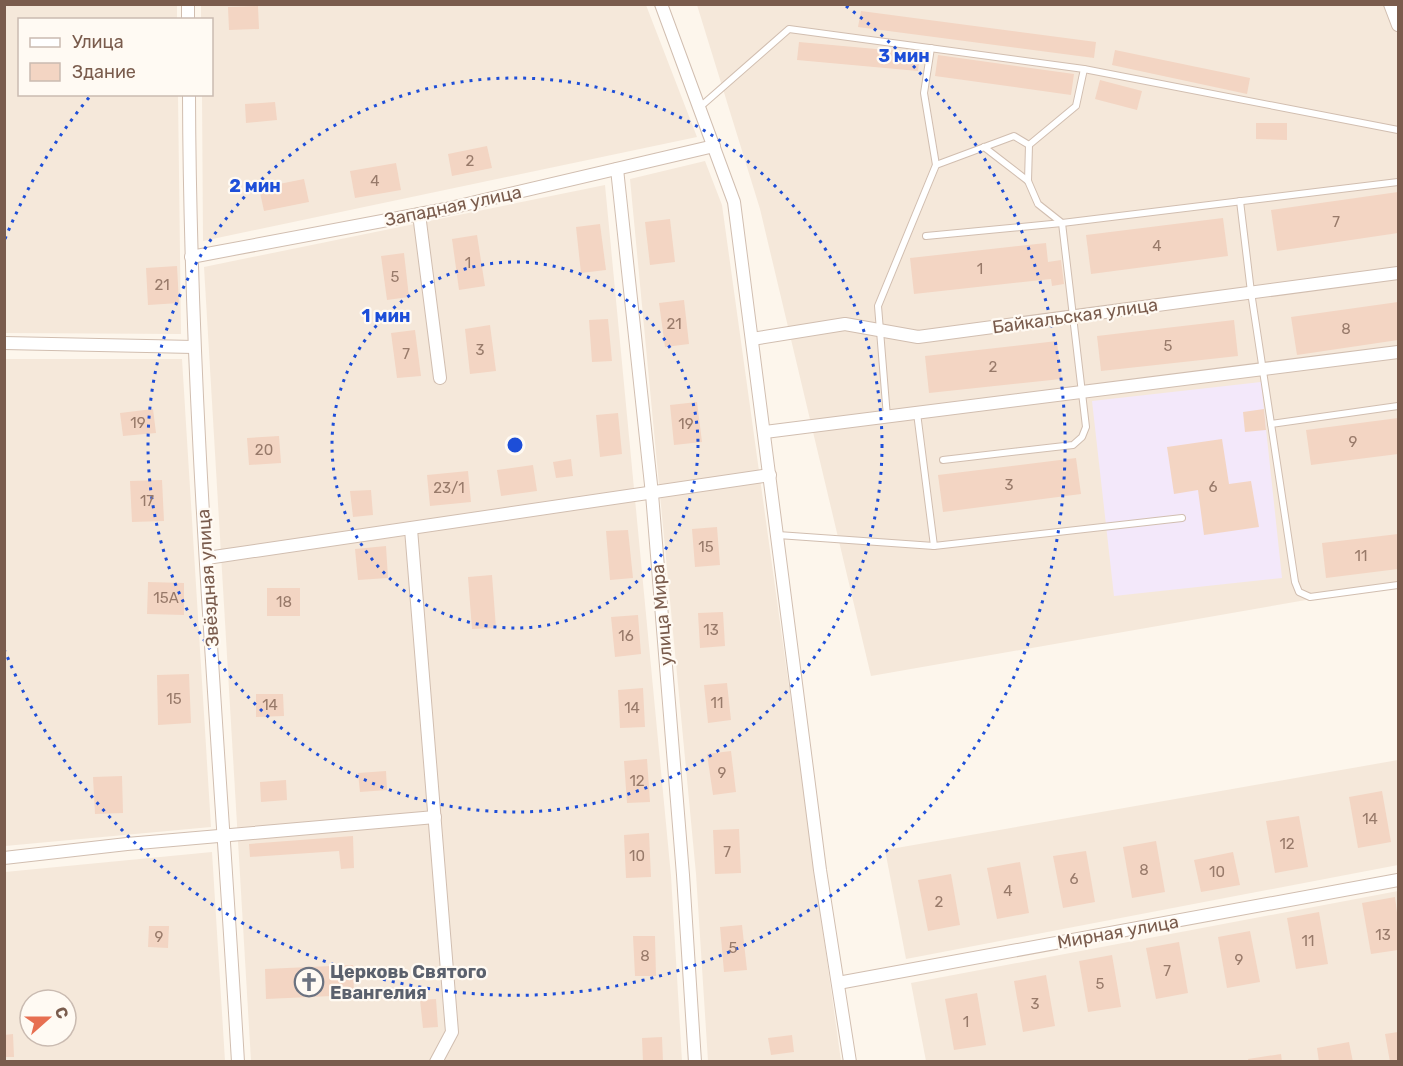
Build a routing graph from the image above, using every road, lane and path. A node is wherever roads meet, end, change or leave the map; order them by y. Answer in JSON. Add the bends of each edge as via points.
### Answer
{"nodes":[{"id":1,"x":661,"y":4,"type":"edge"},
{"id":2,"x":1390,"y":4,"type":"edge"},
{"id":3,"x":1398,"y":24,"type":"edge"},
{"id":4,"x":931,"y":48,"type":"junction"},
{"id":5,"x":1084,"y":69,"type":"junction"},
{"id":6,"x":189,"y":96,"type":"edge"},
{"id":7,"x":699,"y":108,"type":"junction"},
{"id":8,"x":1398,"y":130,"type":"edge"},
{"id":9,"x":1029,"y":145,"type":"junction"},
{"id":10,"x":714,"y":146,"type":"junction"},
{"id":11,"x":984,"y":147,"type":"junction"},
{"id":12,"x":936,"y":165,"type":"junction"},
{"id":13,"x":617,"y":169,"type":"junction"},
{"id":14,"x":1028,"y":181,"type":"junction"},
{"id":15,"x":1398,"y":182,"type":"edge"},
{"id":16,"x":1240,"y":201,"type":"junction"},
{"id":17,"x":419,"y":214,"type":"junction"},
{"id":18,"x":1062,"y":223,"type":"junction"},
{"id":19,"x":926,"y":236,"type":"dead end"},
{"id":20,"x":191,"y":257,"type":"junction"},
{"id":21,"x":1398,"y":273,"type":"edge"},
{"id":22,"x":1251,"y":292,"type":"junction"},
{"id":23,"x":1072,"y":316,"type":"junction"},
{"id":24,"x":879,"y":330,"type":"junction"},
{"id":25,"x":752,"y":339,"type":"junction"},
{"id":26,"x":4,"y":343,"type":"edge"},
{"id":27,"x":194,"y":347,"type":"junction"},
{"id":28,"x":1398,"y":352,"type":"edge"},
{"id":29,"x":1262,"y":369,"type":"junction"},
{"id":30,"x":440,"y":378,"type":"dead end"},
{"id":31,"x":1082,"y":392,"type":"junction"},
{"id":32,"x":1398,"y":406,"type":"edge"},
{"id":33,"x":917,"y":413,"type":"junction"},
{"id":34,"x":887,"y":417,"type":"junction"},
{"id":35,"x":1271,"y":424,"type":"junction"},
{"id":36,"x":765,"y":432,"type":"junction"},
{"id":37,"x":943,"y":460,"type":"dead end"},
{"id":38,"x":770,"y":475,"type":"junction"},
{"id":39,"x":652,"y":494,"type":"junction"},
{"id":40,"x":1182,"y":518,"type":"dead end"},
{"id":41,"x":411,"y":529,"type":"junction"},
{"id":42,"x":778,"y":535,"type":"junction"},
{"id":43,"x":934,"y":546,"type":"junction"},
{"id":44,"x":207,"y":558,"type":"junction"},
{"id":45,"x":1398,"y":585,"type":"edge"},
{"id":46,"x":435,"y":817,"type":"junction"},
{"id":47,"x":225,"y":836,"type":"junction"},
{"id":48,"x":4,"y":858,"type":"edge"},
{"id":49,"x":1398,"y":880,"type":"edge"},
{"id":50,"x":838,"y":983,"type":"junction"},
{"id":51,"x":238,"y":1062,"type":"edge"},
{"id":52,"x":436,"y":1062,"type":"edge"},
{"id":53,"x":695,"y":1062,"type":"edge"},
{"id":54,"x":850,"y":1062,"type":"edge"}],
"edges":[{"from":1,"to":7,"type":"street"},
{"from":2,"to":3,"type":"street"},
{"from":4,"to":5,"type":"lane"},
{"from":4,"to":7,"type":"lane","via":[[789,29]]},
{"from":4,"to":12,"type":"lane","via":[[924,93]]},
{"from":5,"to":8,"type":"lane"},
{"from":5,"to":9,"type":"lane","via":[[1076,106]]},
{"from":6,"to":20,"type":"street","name":"Звёздная улица"},
{"from":7,"to":10,"type":"street"},
{"from":9,"to":11,"type":"lane","via":[[1014,136]]},
{"from":9,"to":14,"type":"lane"},
{"from":10,"to":13,"type":"street","name":"Западная улица"},
{"from":10,"to":25,"type":"street","via":[[734,202]]},
{"from":11,"to":12,"type":"lane"},
{"from":11,"to":14,"type":"lane"},
{"from":12,"to":24,"type":"lane","via":[[878,306]]},
{"from":13,"to":17,"type":"street","name":"Западная улица"},
{"from":13,"to":39,"type":"street","name":"улица Мира"},
{"from":14,"to":18,"type":"lane","via":[[1038,204]]},
{"from":15,"to":16,"type":"lane"},
{"from":16,"to":18,"type":"lane"},
{"from":16,"to":22,"type":"lane"},
{"from":17,"to":20,"type":"street","name":"Западная улица"},
{"from":17,"to":30,"type":"street"},
{"from":18,"to":19,"type":"lane"},
{"from":18,"to":23,"type":"lane"},
{"from":20,"to":27,"type":"street","name":"Звёздная улица"},
{"from":21,"to":22,"type":"street","name":"Байкальская улица"},
{"from":22,"to":23,"type":"street","name":"Байкальская улица"},
{"from":22,"to":29,"type":"lane"},
{"from":23,"to":24,"type":"street","name":"Байкальская улица","via":[[918,337]]},
{"from":23,"to":31,"type":"lane"},
{"from":24,"to":25,"type":"street","name":"Байкальская улица","via":[[845,324]]},
{"from":24,"to":34,"type":"lane"},
{"from":25,"to":36,"type":"street"},
{"from":26,"to":27,"type":"street"},
{"from":27,"to":44,"type":"street","name":"Звёздная улица"},
{"from":28,"to":29,"type":"street"},
{"from":29,"to":31,"type":"street"},
{"from":29,"to":35,"type":"lane"},
{"from":31,"to":33,"type":"street"},
{"from":31,"to":37,"type":"lane","via":[[1086,427],[1083,437],[1073,445]]},
{"from":32,"to":35,"type":"lane"},
{"from":33,"to":34,"type":"street"},
{"from":33,"to":43,"type":"lane"},
{"from":34,"to":36,"type":"street"},
{"from":35,"to":45,"type":"lane","via":[[1294,582],[1299,592],[1310,597]]},
{"from":36,"to":38,"type":"street"},
{"from":38,"to":39,"type":"street"},
{"from":38,"to":42,"type":"street"},
{"from":39,"to":41,"type":"street"},
{"from":39,"to":53,"type":"street","name":"улица Мира"},
{"from":40,"to":43,"type":"lane"},
{"from":41,"to":44,"type":"street"},
{"from":41,"to":46,"type":"street"},
{"from":42,"to":43,"type":"lane"},
{"from":42,"to":50,"type":"street"},
{"from":44,"to":47,"type":"street","name":"Звёздная улица"},
{"from":46,"to":47,"type":"street"},
{"from":46,"to":52,"type":"street","via":[[452,1032]]},
{"from":47,"to":48,"type":"street"},
{"from":47,"to":51,"type":"street","name":"Звёздная улица"},
{"from":49,"to":50,"type":"street","name":"Мирная улица"},
{"from":50,"to":54,"type":"street"}]}
